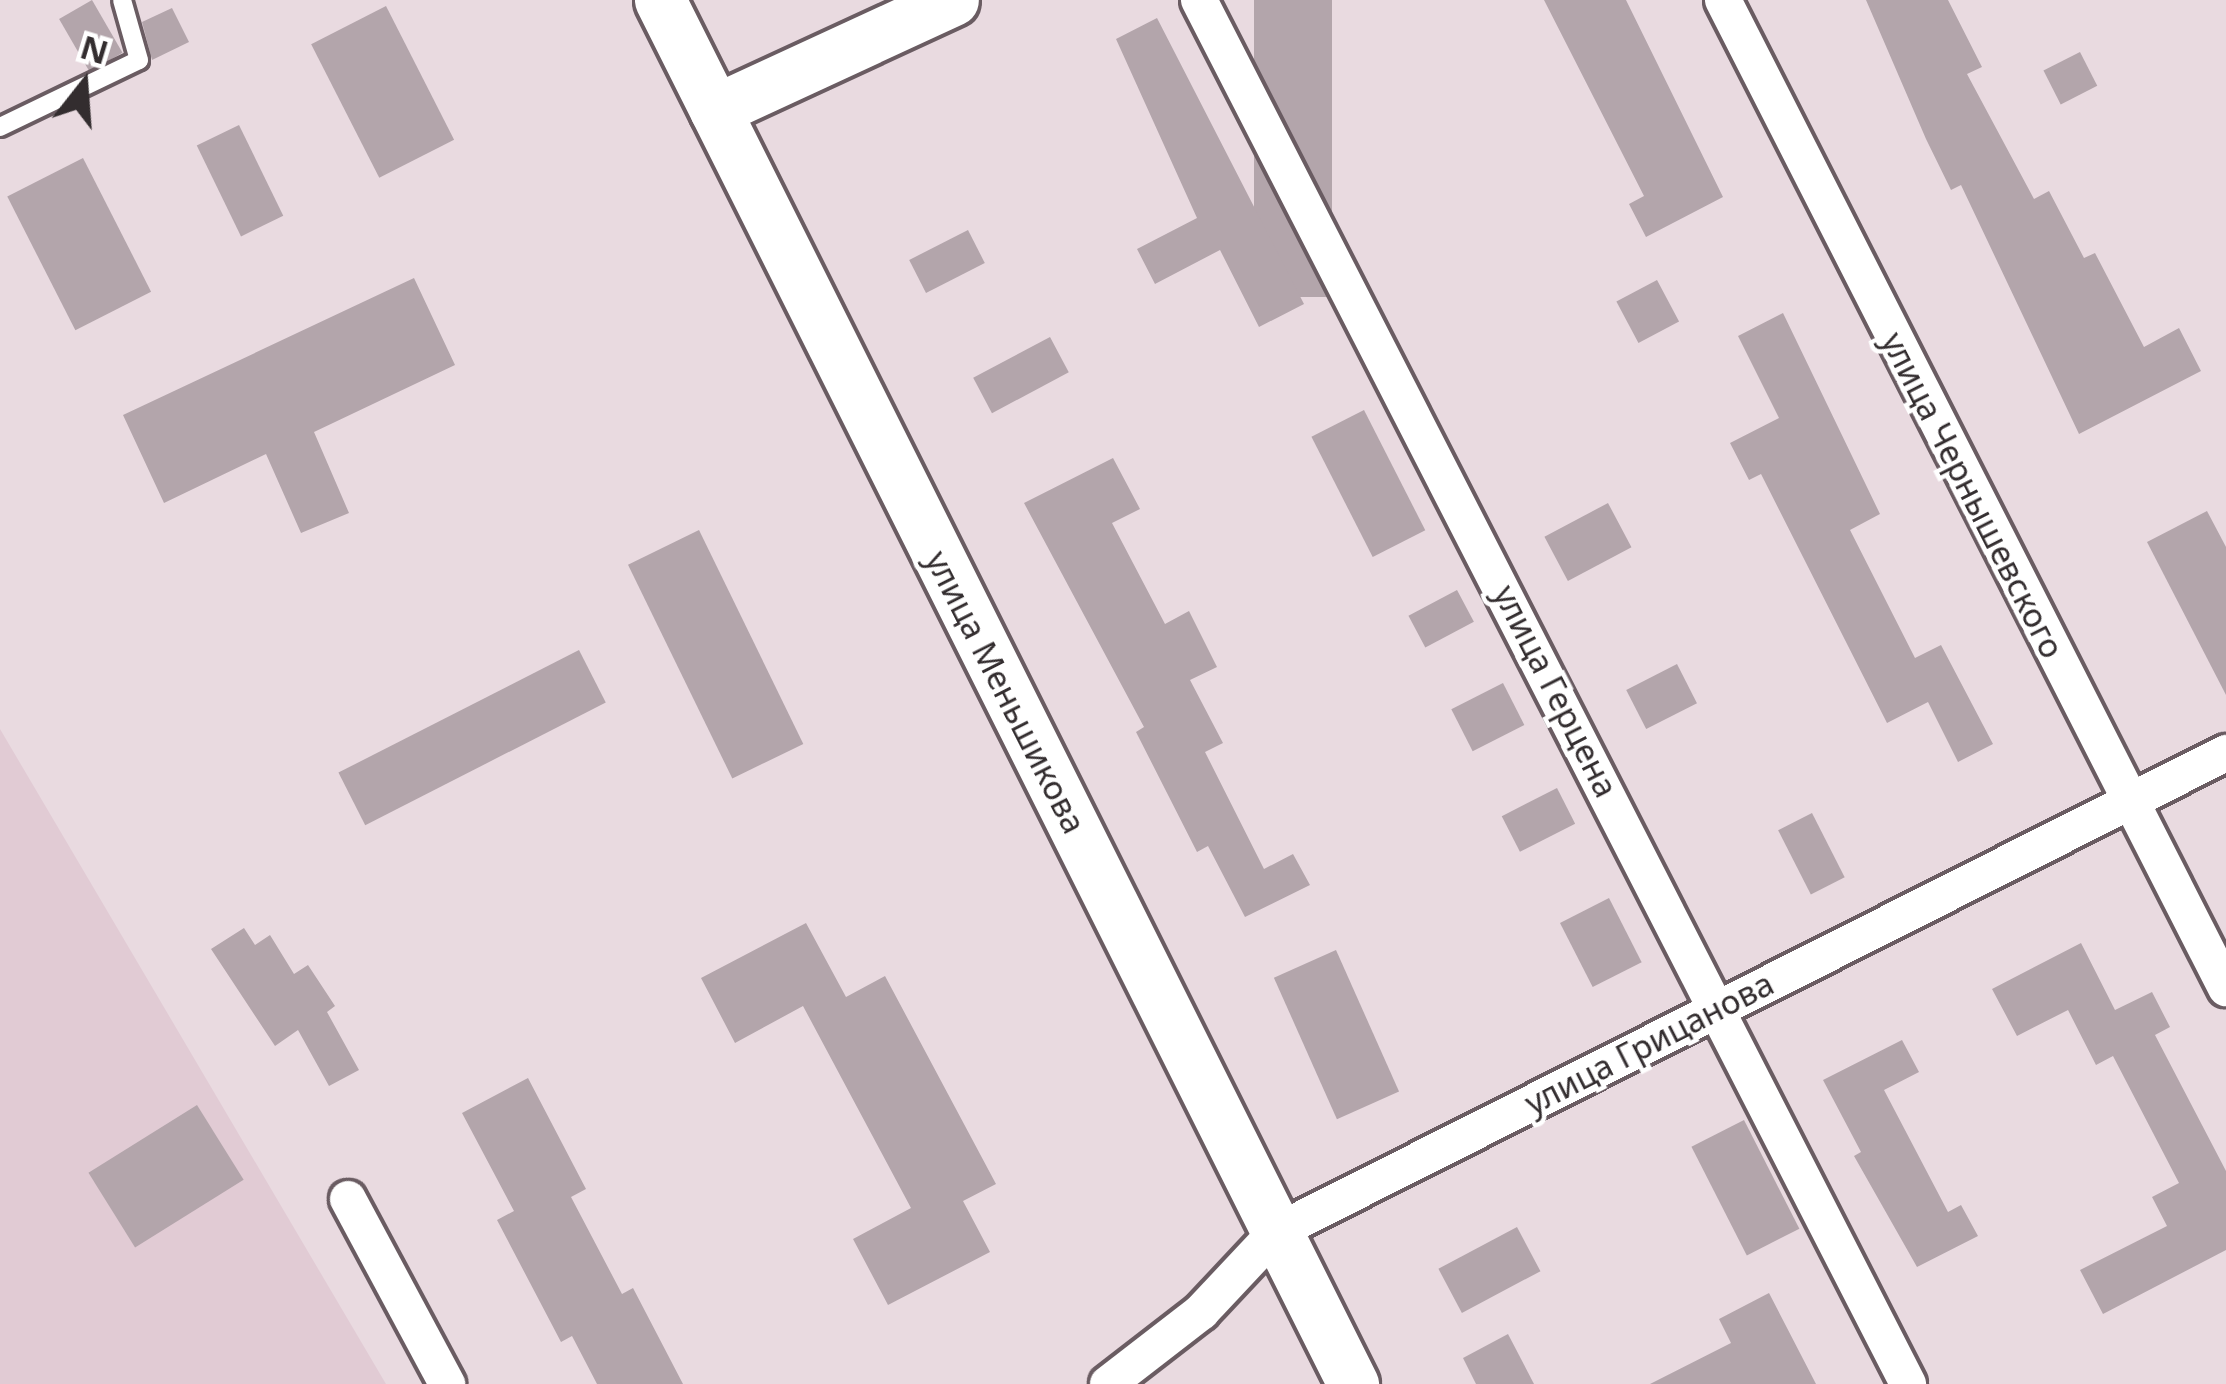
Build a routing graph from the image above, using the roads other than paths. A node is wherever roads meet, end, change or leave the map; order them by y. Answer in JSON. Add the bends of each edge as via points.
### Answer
{"nodes":[{"id":1,"x":122,"y":0,"type":"edge"},
{"id":2,"x":660,"y":0,"type":"edge"},
{"id":3,"x":953,"y":0,"type":"edge"},
{"id":4,"x":1199,"y":0,"type":"edge"},
{"id":5,"x":1723,"y":0,"type":"edge"},
{"id":6,"x":716,"y":110,"type":"junction"},
{"id":7,"x":0,"y":127,"type":"edge"},
{"id":8,"x":2226,"y":753,"type":"edge"},
{"id":9,"x":2128,"y":802,"type":"junction"},
{"id":10,"x":2226,"y":988,"type":"edge"},
{"id":11,"x":1720,"y":1007,"type":"junction"},
{"id":12,"x":348,"y":1198,"type":"dead end"},
{"id":13,"x":1276,"y":1232,"type":"junction"},
{"id":14,"x":447,"y":1384,"type":"edge"},
{"id":15,"x":1108,"y":1384,"type":"edge"},
{"id":16,"x":1353,"y":1384,"type":"edge"},
{"id":17,"x":1908,"y":1384,"type":"edge"}],
"edges":[{"from":1,"to":7,"type":"lane","via":[[139,60]]},
{"from":2,"to":6,"type":"main road","name":"улица Меньшикова"},
{"from":3,"to":6,"type":"main road"},
{"from":4,"to":11,"type":"street","name":"улица Герцена"},
{"from":5,"to":9,"type":"street","name":"улица Чернышевского"},
{"from":6,"to":13,"type":"main road","name":"улица Меньшикова"},
{"from":8,"to":9,"type":"street","name":"улица Грицанова"},
{"from":9,"to":10,"type":"street","name":"улица Чернышевского"},
{"from":9,"to":11,"type":"street","name":"улица Грицанова"},
{"from":11,"to":13,"type":"street","name":"улица Грицанова"},
{"from":11,"to":17,"type":"street","name":"улица Герцена"},
{"from":12,"to":14,"type":"street"},
{"from":13,"to":15,"type":"street","name":"улица Грицанова","via":[[1201,1312]]},
{"from":13,"to":16,"type":"main road","name":"улица Меньшикова"}]}
